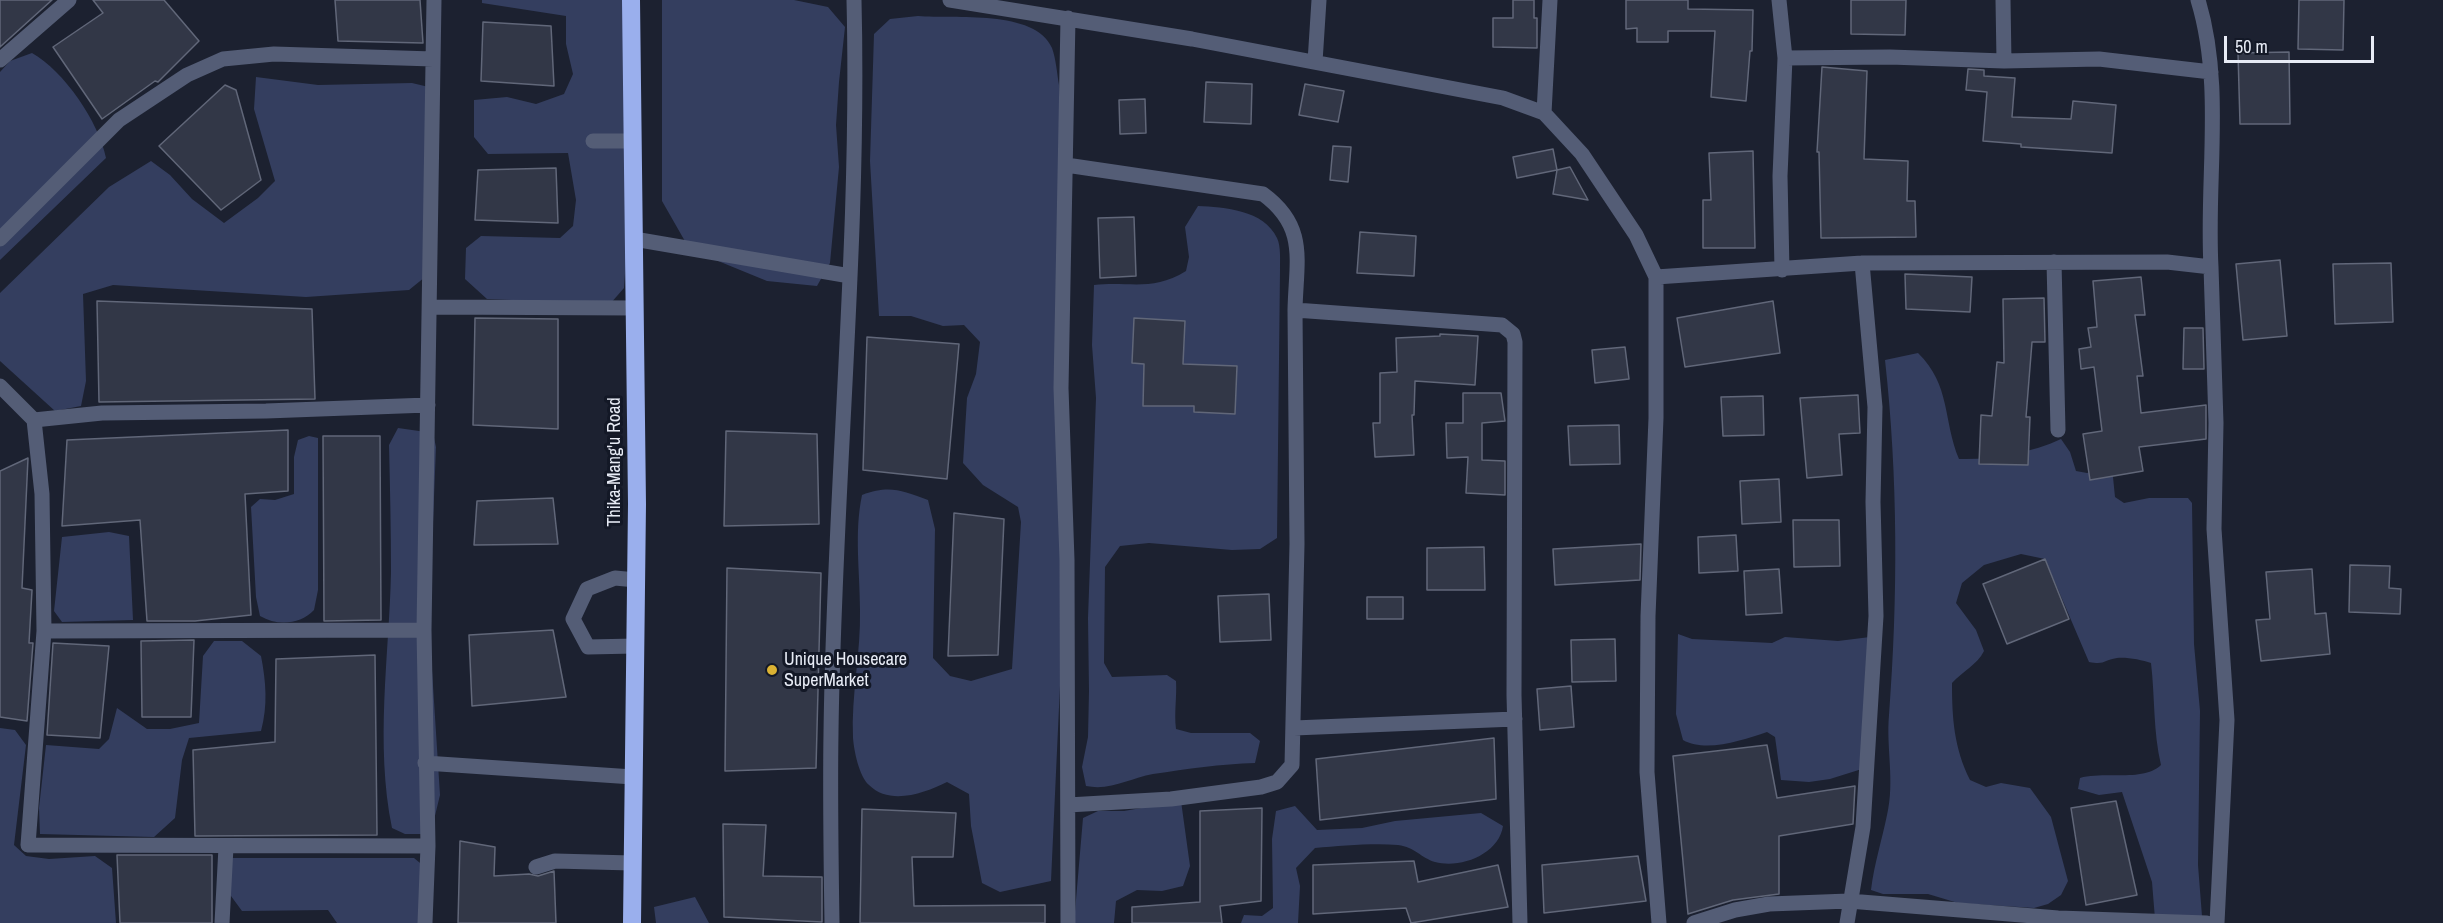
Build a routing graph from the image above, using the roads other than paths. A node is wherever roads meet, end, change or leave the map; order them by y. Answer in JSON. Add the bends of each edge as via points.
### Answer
{"nodes":[{"id":1,"x":69,"y":0,"type":"edge"},
{"id":2,"x":434,"y":0,"type":"edge"},
{"id":3,"x":631,"y":0,"type":"edge"},
{"id":4,"x":854,"y":0,"type":"edge"},
{"id":5,"x":950,"y":0,"type":"edge"},
{"id":6,"x":1319,"y":0,"type":"edge"},
{"id":7,"x":1550,"y":0,"type":"edge"},
{"id":8,"x":1779,"y":0,"type":"edge"},
{"id":9,"x":2003,"y":0,"type":"edge"},
{"id":10,"x":2198,"y":0,"type":"edge"},
{"id":11,"x":1068,"y":18,"type":"junction"},
{"id":12,"x":1785,"y":58,"type":"junction"},
{"id":13,"x":433,"y":59,"type":"junction"},
{"id":14,"x":0,"y":60,"type":"edge"},
{"id":15,"x":2004,"y":61,"type":"junction"},
{"id":16,"x":1315,"y":62,"type":"junction"},
{"id":17,"x":2211,"y":72,"type":"junction"},
{"id":18,"x":1544,"y":113,"type":"junction"},
{"id":19,"x":593,"y":141,"type":"dead end"},
{"id":20,"x":633,"y":141,"type":"junction"},
{"id":21,"x":1066,"y":165,"type":"junction"},
{"id":22,"x":634,"y":238,"type":"junction"},
{"id":23,"x":0,"y":239,"type":"edge"},
{"id":24,"x":2054,"y":262,"type":"junction"},
{"id":25,"x":1862,"y":263,"type":"junction"},
{"id":26,"x":2211,"y":267,"type":"junction"},
{"id":27,"x":1782,"y":270,"type":"junction"},
{"id":28,"x":850,"y":276,"type":"junction"},
{"id":29,"x":1656,"y":278,"type":"junction"},
{"id":30,"x":430,"y":307,"type":"junction"},
{"id":31,"x":635,"y":308,"type":"junction"},
{"id":32,"x":1295,"y":310,"type":"junction"},
{"id":33,"x":0,"y":386,"type":"edge"},
{"id":34,"x":428,"y":405,"type":"junction"},
{"id":35,"x":34,"y":420,"type":"junction"},
{"id":36,"x":2058,"y":430,"type":"dead end"},
{"id":37,"x":636,"y":580,"type":"junction"},
{"id":38,"x":424,"y":630,"type":"junction"},
{"id":39,"x":44,"y":631,"type":"junction"},
{"id":40,"x":635,"y":646,"type":"junction"},
{"id":41,"x":1515,"y":718,"type":"junction"},
{"id":42,"x":1294,"y":728,"type":"junction"},
{"id":43,"x":425,"y":763,"type":"junction"},
{"id":44,"x":633,"y":777,"type":"junction"},
{"id":45,"x":1068,"y":805,"type":"junction"},
{"id":46,"x":428,"y":846,"type":"junction"},
{"id":47,"x":226,"y":847,"type":"junction"},
{"id":48,"x":632,"y":863,"type":"junction"},
{"id":49,"x":536,"y":867,"type":"dead end"},
{"id":50,"x":1849,"y":901,"type":"junction"},
{"id":51,"x":2058,"y":921,"type":"edge"},
{"id":52,"x":222,"y":923,"type":"edge"},
{"id":53,"x":425,"y":923,"type":"edge"},
{"id":54,"x":632,"y":923,"type":"edge"},
{"id":55,"x":832,"y":923,"type":"edge"},
{"id":56,"x":1068,"y":923,"type":"edge"},
{"id":57,"x":1520,"y":923,"type":"edge"},
{"id":58,"x":1659,"y":923,"type":"edge"},
{"id":59,"x":1695,"y":923,"type":"edge"},
{"id":60,"x":1847,"y":923,"type":"edge"},
{"id":61,"x":2207,"y":923,"type":"edge"},
{"id":62,"x":2217,"y":923,"type":"edge"}],
"edges":[{"from":1,"to":14,"type":"street"},
{"from":2,"to":13,"type":"street"},
{"from":3,"to":20,"type":"highway","name":"Thika-Mang'u Road"},
{"from":4,"to":28,"type":"street","via":[[856,82]]},
{"from":5,"to":11,"type":"street"},
{"from":6,"to":16,"type":"street"},
{"from":7,"to":18,"type":"street"},
{"from":8,"to":12,"type":"street"},
{"from":9,"to":15,"type":"street"},
{"from":10,"to":17,"type":"street","via":[[2207,28]]},
{"from":11,"to":16,"type":"street"},
{"from":11,"to":21,"type":"street"},
{"from":12,"to":15,"type":"street"},
{"from":12,"to":27,"type":"street","via":[[1780,176]]},
{"from":13,"to":23,"type":"street","via":[[274,54],[223,59],[187,75],[119,120]]},
{"from":13,"to":30,"type":"street"},
{"from":15,"to":17,"type":"street","via":[[2099,59]]},
{"from":16,"to":18,"type":"street","via":[[1503,98]]},
{"from":17,"to":26,"type":"street"},
{"from":18,"to":29,"type":"street","via":[[1588,162],[1636,235]]},
{"from":19,"to":20,"type":"street"},
{"from":20,"to":22,"type":"highway","name":"Thika-Mang'u Road"},
{"from":21,"to":32,"type":"street","via":[[1263,194],[1288,215],[1296,238]]},
{"from":21,"to":45,"type":"street","via":[[1061,388],[1067,560]]},
{"from":22,"to":28,"type":"street"},
{"from":22,"to":31,"type":"highway","name":"Thika-Mang'u Road"},
{"from":24,"to":25,"type":"street"},
{"from":24,"to":26,"type":"street","via":[[2167,262]]},
{"from":24,"to":36,"type":"street"},
{"from":25,"to":27,"type":"street"},
{"from":25,"to":50,"type":"street","via":[[1875,407],[1876,616],[1863,827]]},
{"from":26,"to":62,"type":"street","via":[[2216,423],[2214,529],[2227,720]]},
{"from":27,"to":29,"type":"street"},
{"from":28,"to":55,"type":"street","via":[[831,732]]},
{"from":29,"to":58,"type":"street","via":[[1647,772]]},
{"from":30,"to":31,"type":"street"},
{"from":30,"to":34,"type":"street"},
{"from":31,"to":37,"type":"highway","name":"Thika-Mang'u Road"},
{"from":32,"to":41,"type":"street","via":[[1502,325],[1513,334]]},
{"from":32,"to":42,"type":"street"},
{"from":33,"to":35,"type":"street"},
{"from":34,"to":35,"type":"street","via":[[102,413]]},
{"from":34,"to":38,"type":"street"},
{"from":35,"to":39,"type":"street","via":[[42,494]]},
{"from":37,"to":40,"type":"highway","name":"Thika-Mang'u Road"},
{"from":37,"to":40,"type":"street","via":[[615,578],[586,589],[573,619],[588,647]]},
{"from":38,"to":39,"type":"street"},
{"from":38,"to":43,"type":"street"},
{"from":39,"to":47,"type":"street","via":[[28,845]]},
{"from":40,"to":44,"type":"highway","name":"Thika-Mang'u Road"},
{"from":41,"to":42,"type":"street"},
{"from":41,"to":57,"type":"street"},
{"from":42,"to":45,"type":"street","via":[[1292,765],[1277,782],[1209,794]]},
{"from":43,"to":44,"type":"street"},
{"from":43,"to":46,"type":"street"},
{"from":44,"to":48,"type":"highway","name":"Thika-Mang'u Road"},
{"from":45,"to":56,"type":"street"},
{"from":46,"to":47,"type":"street"},
{"from":46,"to":53,"type":"street"},
{"from":47,"to":52,"type":"street"},
{"from":48,"to":49,"type":"street","via":[[555,861]]},
{"from":48,"to":54,"type":"highway","name":"Thika-Mang'u Road"},
{"from":50,"to":51,"type":"street"},
{"from":50,"to":59,"type":"street","via":[[1768,904]]},
{"from":50,"to":60,"type":"street"},
{"from":51,"to":61,"type":"street"}]}
